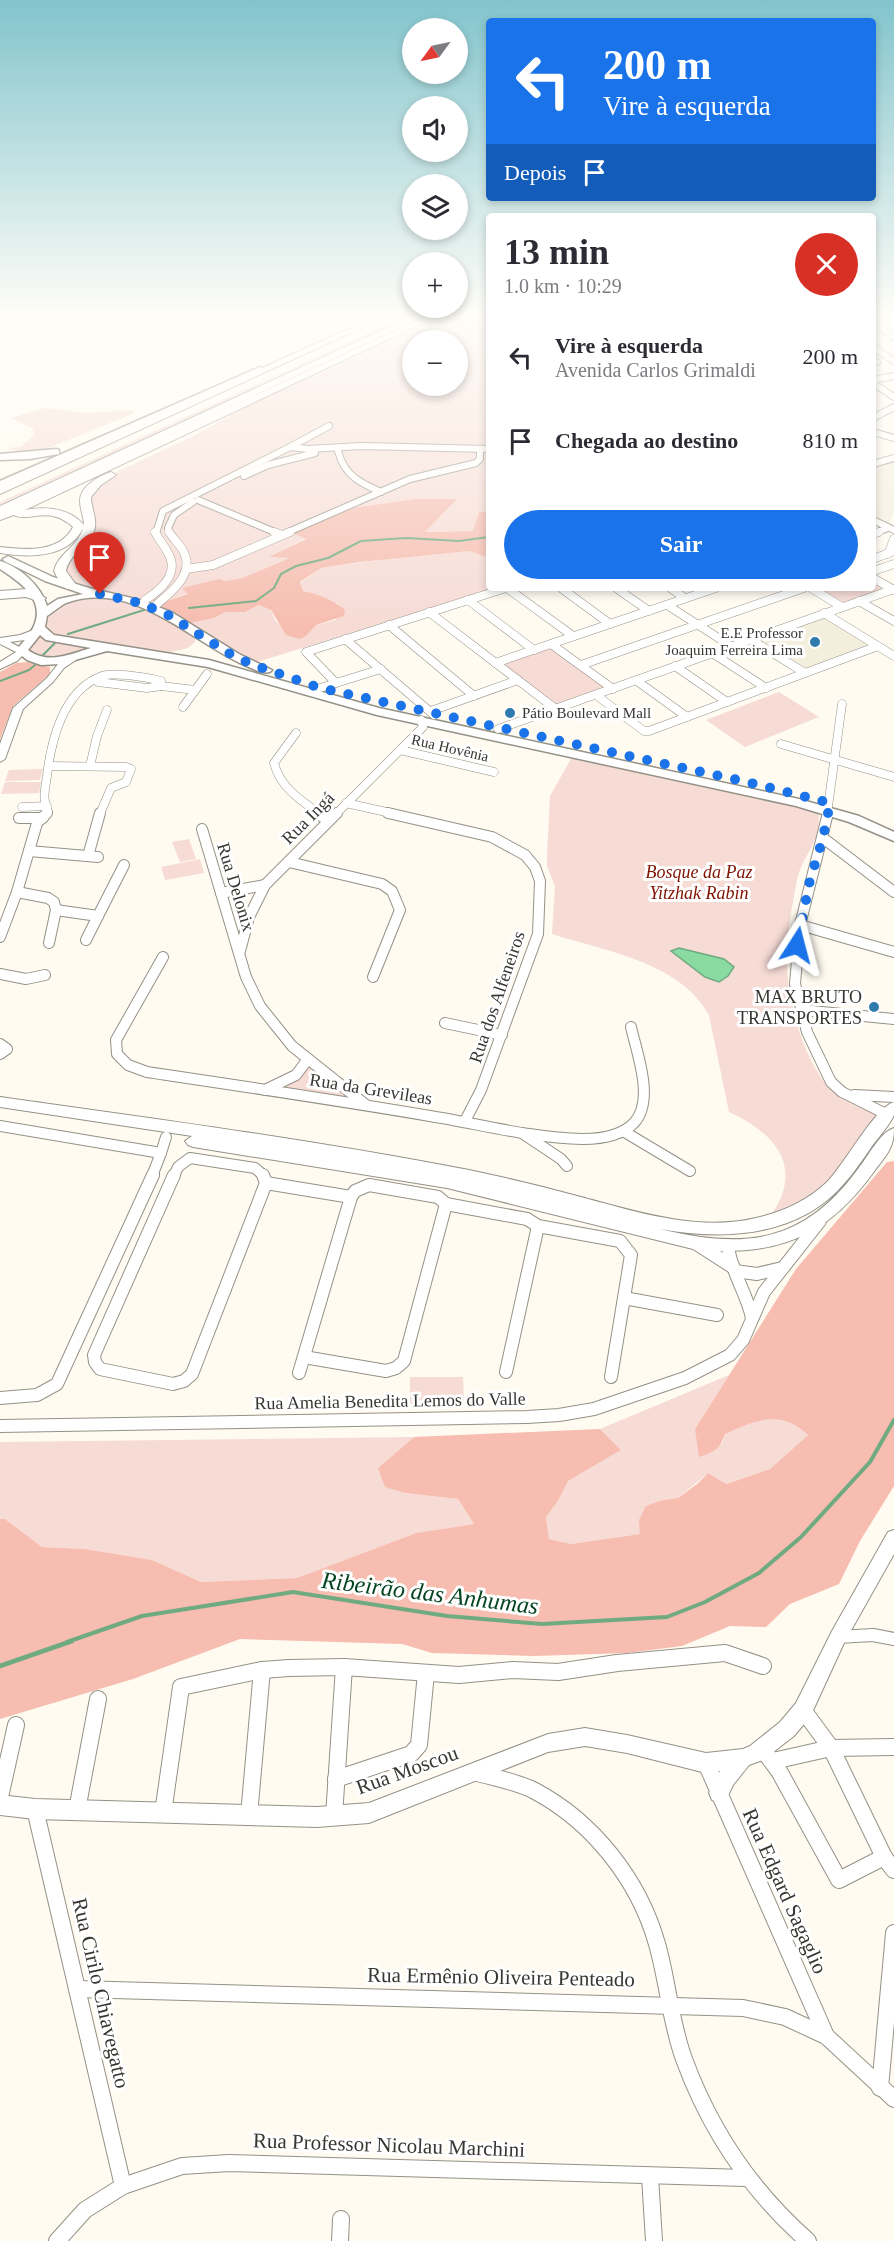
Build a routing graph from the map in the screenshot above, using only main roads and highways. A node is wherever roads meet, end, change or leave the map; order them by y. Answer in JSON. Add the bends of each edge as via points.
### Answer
{"nodes":[{"id":1,"x":148,"y":419,"type":"edge"},
{"id":2,"x":160,"y":419,"type":"edge"},
{"id":3,"x":176,"y":419,"type":"edge"},
{"id":4,"x":198,"y":419,"type":"edge"},
{"id":5,"x":215,"y":419,"type":"edge"},
{"id":6,"x":220,"y":419,"type":"edge"},
{"id":7,"x":117,"y":432,"type":"junction"},
{"id":8,"x":0,"y":457,"type":"edge"},
{"id":9,"x":0,"y":484,"type":"edge"},
{"id":10,"x":0,"y":491,"type":"edge"},
{"id":11,"x":0,"y":499,"type":"edge"},
{"id":12,"x":0,"y":510,"type":"edge"},
{"id":13,"x":0,"y":518,"type":"edge"},
{"id":14,"x":0,"y":552,"type":"edge"},
{"id":15,"x":0,"y":564,"type":"edge"},
{"id":16,"x":71,"y":586,"type":"junction"},
{"id":17,"x":0,"y":595,"type":"edge"},
{"id":18,"x":114,"y":597,"type":"junction"},
{"id":19,"x":40,"y":598,"type":"junction"},
{"id":20,"x":43,"y":614,"type":"junction"},
{"id":21,"x":37,"y":630,"type":"junction"},
{"id":22,"x":198,"y":634,"type":"junction"},
{"id":23,"x":111,"y":649,"type":"junction"},
{"id":24,"x":159,"y":655,"type":"junction"},
{"id":25,"x":433,"y":713,"type":"junction"},
{"id":26,"x":421,"y":720,"type":"junction"},
{"id":27,"x":459,"y":728,"type":"junction"},
{"id":28,"x":498,"y":729,"type":"junction"},
{"id":29,"x":829,"y":807,"type":"junction"},
{"id":30,"x":894,"y":829,"type":"edge"},
{"id":31,"x":894,"y":837,"type":"edge"},
{"id":32,"x":0,"y":1102,"type":"edge"},
{"id":33,"x":890,"y":1111,"type":"edge"},
{"id":34,"x":0,"y":1113,"type":"edge"},
{"id":35,"x":894,"y":1134,"type":"edge"},
{"id":36,"x":743,"y":1227,"type":"junction"},
{"id":37,"x":692,"y":1243,"type":"junction"},
{"id":38,"x":728,"y":1247,"type":"junction"},
{"id":39,"x":734,"y":1269,"type":"road end"}],
"edges":[{"from":1,"to":7,"type":"main road"},
{"from":2,"to":10,"type":"highway"},
{"from":3,"to":11,"type":"highway"},
{"from":4,"to":12,"type":"highway"},
{"from":5,"to":13,"type":"highway"},
{"from":6,"to":16,"type":"highway","via":[[92,486],[85,504],[88,534],[60,566],[61,575]]},
{"from":7,"to":8,"type":"main road","via":[[49,453]]},
{"from":7,"to":9,"type":"main road"},
{"from":13,"to":14,"type":"highway","via":[[56,512],[70,517],[79,526],[76,535],[66,543],[51,548]]},
{"from":14,"to":16,"type":"main road","via":[[26,569]]},
{"from":15,"to":19,"type":"main road","via":[[30,585]]},
{"from":16,"to":18,"type":"main road"},
{"from":17,"to":19,"type":"highway","via":[[27,593]]},
{"from":18,"to":20,"type":"main road","via":[[69,598]]},
{"from":18,"to":22,"type":"main road","via":[[168,615]]},
{"from":19,"to":20,"type":"main road"},
{"from":20,"to":21,"type":"main road"},
{"from":21,"to":23,"type":"main road","via":[[64,642]]},
{"from":21,"to":23,"type":"main road","via":[[22,651],[40,660],[71,660]]},
{"from":22,"to":24,"type":"main road","via":[[194,647],[178,654]]},
{"from":22,"to":25,"type":"main road","via":[[254,665],[320,688]]},
{"from":23,"to":24,"type":"main road"},
{"from":24,"to":26,"type":"main road","via":[[229,669]]},
{"from":25,"to":26,"type":"main road"},
{"from":25,"to":28,"type":"main road"},
{"from":26,"to":27,"type":"main road"},
{"from":27,"to":28,"type":"main road"},
{"from":27,"to":29,"type":"main road"},
{"from":28,"to":29,"type":"main road","via":[[738,780]]},
{"from":29,"to":30,"type":"main road"},
{"from":29,"to":31,"type":"main road"},
{"from":32,"to":36,"type":"main road","via":[[423,1167],[677,1226]]},
{"from":33,"to":36,"type":"main road","via":[[824,1196],[780,1218]]},
{"from":34,"to":37,"type":"main road","via":[[447,1182]]},
{"from":35,"to":38,"type":"main road","via":[[855,1185],[820,1221],[759,1245]]},
{"from":36,"to":38,"type":"main road","via":[[730,1236]]},
{"from":37,"to":38,"type":"main road"},
{"from":37,"to":39,"type":"main road","via":[[714,1253]]}]}
